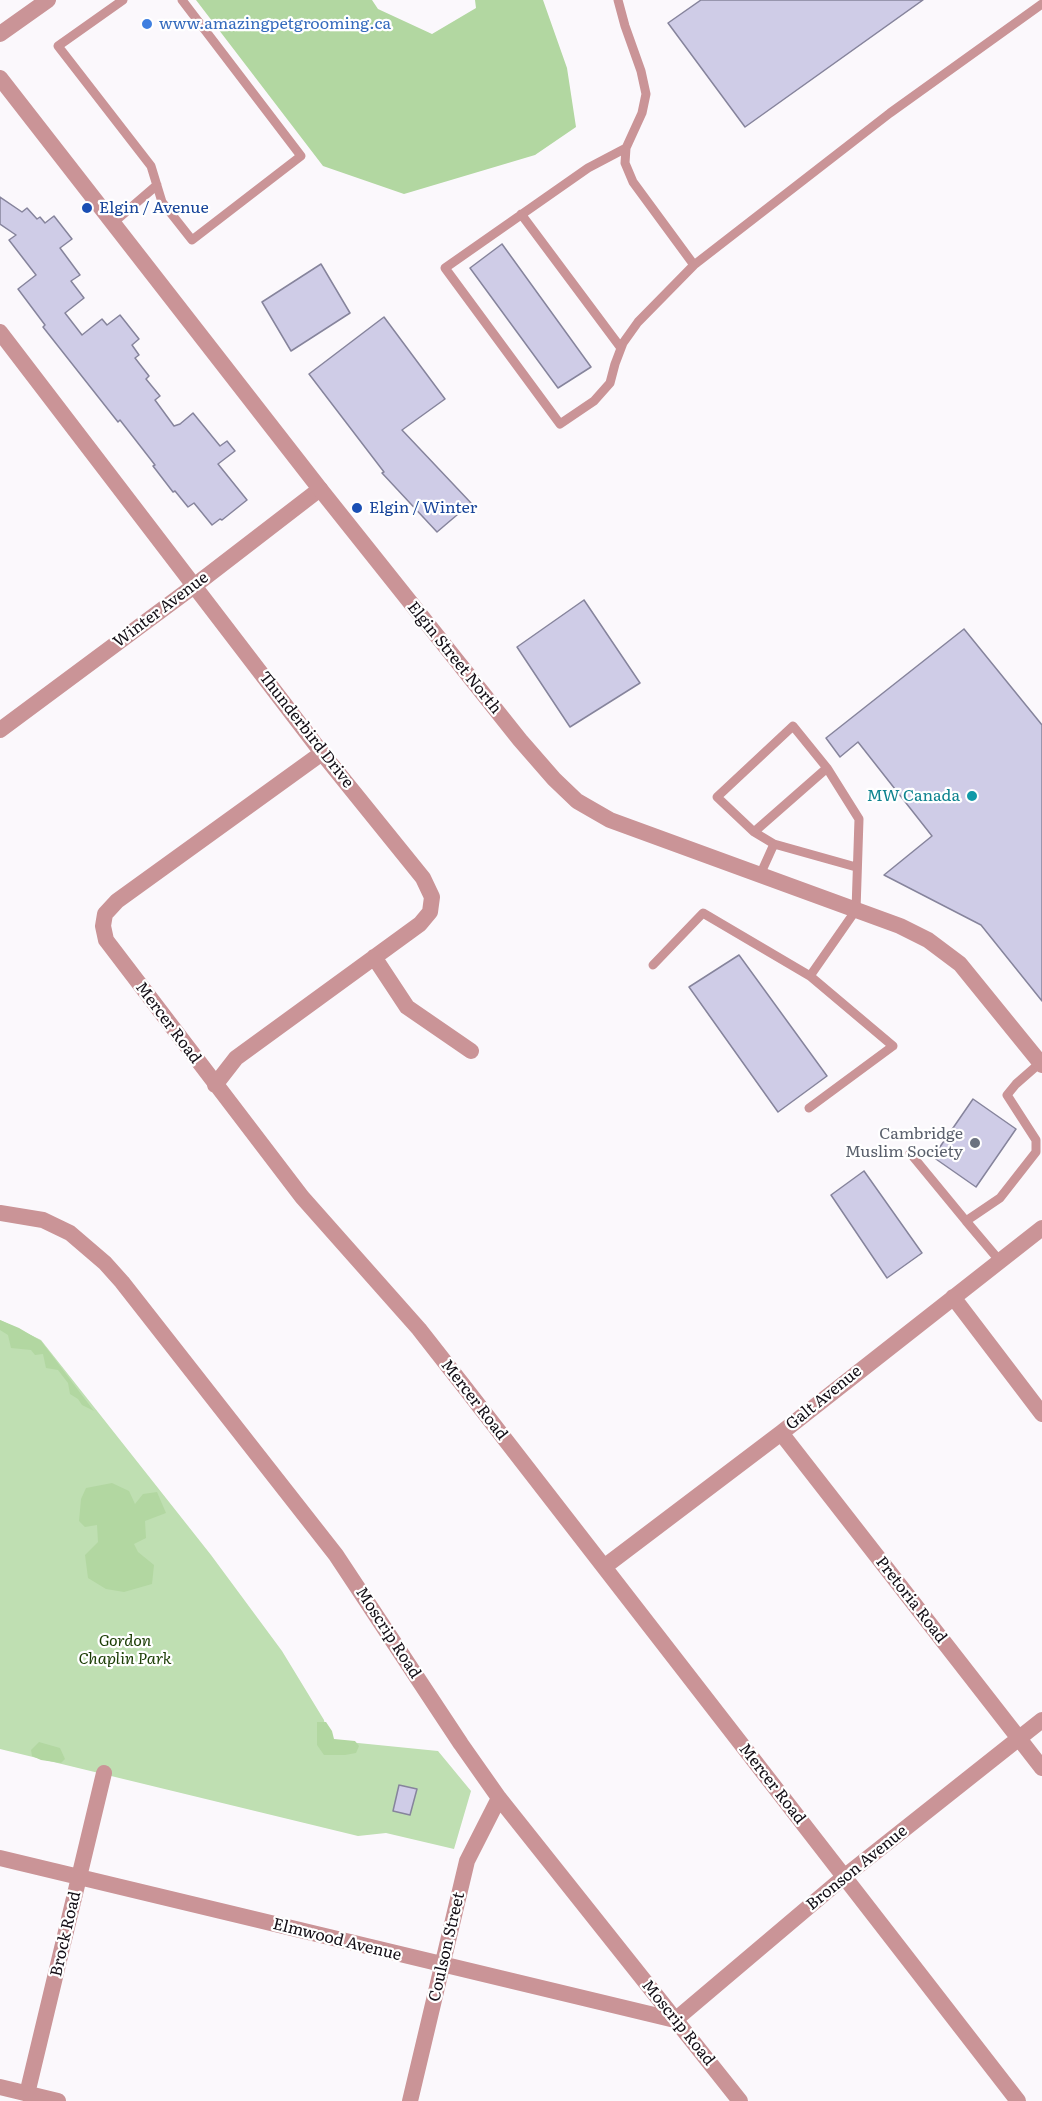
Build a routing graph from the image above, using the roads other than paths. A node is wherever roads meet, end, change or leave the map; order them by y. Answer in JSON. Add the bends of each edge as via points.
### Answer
{"nodes":[{"id":1,"x":48,"y":0,"type":"edge"},
{"id":2,"x":123,"y":0,"type":"edge"},
{"id":3,"x":182,"y":0,"type":"edge"},
{"id":4,"x":618,"y":0,"type":"edge"},
{"id":5,"x":1042,"y":4,"type":"edge"},
{"id":6,"x":0,"y":34,"type":"edge"},
{"id":7,"x":0,"y":78,"type":"edge"},
{"id":8,"x":627,"y":148,"type":"junction"},
{"id":9,"x":157,"y":185,"type":"junction"},
{"id":10,"x":521,"y":214,"type":"junction"},
{"id":11,"x":113,"y":223,"type":"junction"},
{"id":12,"x":694,"y":265,"type":"junction"},
{"id":13,"x":0,"y":332,"type":"edge"},
{"id":14,"x":621,"y":348,"type":"junction"},
{"id":15,"x":320,"y":489,"type":"junction"},
{"id":16,"x":194,"y":586,"type":"junction"},
{"id":17,"x":0,"y":730,"type":"edge"},
{"id":18,"x":322,"y":753,"type":"junction"},
{"id":19,"x":827,"y":768,"type":"junction"},
{"id":20,"x":754,"y":832,"type":"junction"},
{"id":21,"x":774,"y":844,"type":"junction"},
{"id":22,"x":856,"y":867,"type":"junction"},
{"id":23,"x":760,"y":875,"type":"junction"},
{"id":24,"x":856,"y":910,"type":"junction"},
{"id":25,"x":374,"y":957,"type":"junction"},
{"id":26,"x":653,"y":965,"type":"dead end"},
{"id":27,"x":810,"y":976,"type":"junction"},
{"id":28,"x":471,"y":1051,"type":"dead end"},
{"id":29,"x":1041,"y":1064,"type":"edge"},
{"id":30,"x":215,"y":1085,"type":"junction"},
{"id":31,"x":809,"y":1108,"type":"dead end"},
{"id":32,"x":910,"y":1153,"type":"dead end"},
{"id":33,"x":0,"y":1214,"type":"edge"},
{"id":34,"x":966,"y":1221,"type":"junction"},
{"id":35,"x":1042,"y":1228,"type":"edge"},
{"id":36,"x":999,"y":1260,"type":"junction"},
{"id":37,"x":953,"y":1297,"type":"junction"},
{"id":38,"x":1042,"y":1414,"type":"edge"},
{"id":39,"x":781,"y":1432,"type":"junction"},
{"id":40,"x":604,"y":1567,"type":"junction"},
{"id":41,"x":1042,"y":1720,"type":"edge"},
{"id":42,"x":1019,"y":1739,"type":"junction"},
{"id":43,"x":1042,"y":1768,"type":"edge"},
{"id":44,"x":104,"y":1773,"type":"dead end"},
{"id":45,"x":499,"y":1798,"type":"junction"},
{"id":46,"x":0,"y":1858,"type":"edge"},
{"id":47,"x":80,"y":1877,"type":"junction"},
{"id":48,"x":844,"y":1877,"type":"junction"},
{"id":49,"x":443,"y":1965,"type":"junction"},
{"id":50,"x":675,"y":2020,"type":"junction"},
{"id":51,"x":0,"y":2087,"type":"edge"},
{"id":52,"x":27,"y":2094,"type":"junction"},
{"id":53,"x":58,"y":2101,"type":"edge"},
{"id":54,"x":410,"y":2101,"type":"edge"},
{"id":55,"x":740,"y":2101,"type":"edge"},
{"id":56,"x":1018,"y":2101,"type":"edge"}],
"edges":[{"from":1,"to":6,"type":"street"},
{"from":2,"to":9,"type":"lane","via":[[58,46],[151,166]]},
{"from":3,"to":9,"type":"lane","via":[[301,156],[192,240],[162,202]]},
{"from":4,"to":8,"type":"lane","via":[[646,94]]},
{"from":5,"to":12,"type":"lane","via":[[890,113]]},
{"from":7,"to":11,"type":"street","name":"Elgin Street North"},
{"from":8,"to":10,"type":"lane","via":[[588,168]]},
{"from":8,"to":12,"type":"lane","via":[[625,164],[633,182]]},
{"from":9,"to":11,"type":"lane"},
{"from":10,"to":14,"type":"lane"},
{"from":10,"to":14,"type":"lane","via":[[446,268],[560,424],[594,401],[610,383]]},
{"from":11,"to":15,"type":"street","name":"Elgin Street North"},
{"from":12,"to":14,"type":"lane","via":[[638,322]]},
{"from":13,"to":16,"type":"street","name":"Thunderbird Drive"},
{"from":15,"to":16,"type":"street","name":"Winter Avenue"},
{"from":15,"to":23,"type":"street","name":"Elgin Street North","via":[[520,740],[578,801],[610,820]]},
{"from":16,"to":17,"type":"street","name":"Winter Avenue"},
{"from":16,"to":18,"type":"street","name":"Thunderbird Drive"},
{"from":18,"to":25,"type":"street","name":"Thunderbird Drive","via":[[423,878],[432,897],[430,912],[420,924]]},
{"from":18,"to":30,"type":"street","name":"Mercer Road","via":[[117,901],[105,914],[106,940]]},
{"from":19,"to":20,"type":"lane"},
{"from":19,"to":20,"type":"lane","via":[[793,726],[717,797]]},
{"from":19,"to":22,"type":"lane","via":[[859,819]]},
{"from":20,"to":21,"type":"lane"},
{"from":21,"to":22,"type":"lane"},
{"from":21,"to":23,"type":"lane"},
{"from":22,"to":24,"type":"lane"},
{"from":23,"to":24,"type":"street","name":"Elgin Street North"},
{"from":24,"to":27,"type":"lane"},
{"from":24,"to":29,"type":"street","name":"Elgin Street North","via":[[928,940],[960,964]]},
{"from":25,"to":28,"type":"street","via":[[407,1007]]},
{"from":25,"to":30,"type":"street","name":"Thunderbird Drive","via":[[236,1058]]},
{"from":26,"to":27,"type":"lane","via":[[703,912]]},
{"from":27,"to":31,"type":"lane","via":[[893,1046]]},
{"from":29,"to":34,"type":"lane","via":[[1007,1095],[1036,1140],[1036,1152],[1000,1198]]},
{"from":30,"to":40,"type":"street","name":"Mercer Road","via":[[302,1197],[419,1329]]},
{"from":32,"to":34,"type":"lane"},
{"from":33,"to":45,"type":"street","name":"Moscrip Road","via":[[43,1220],[70,1233],[122,1282],[341,1562]]},
{"from":34,"to":36,"type":"lane"},
{"from":35,"to":36,"type":"street","name":"Galt Avenue"},
{"from":36,"to":37,"type":"street","name":"Galt Avenue"},
{"from":37,"to":38,"type":"street"},
{"from":37,"to":39,"type":"street","name":"Galt Avenue"},
{"from":39,"to":40,"type":"street","name":"Galt Avenue"},
{"from":39,"to":42,"type":"street","name":"Pretoria Road"},
{"from":40,"to":48,"type":"street","name":"Mercer Road"},
{"from":41,"to":42,"type":"street","name":"Bronson Avenue"},
{"from":42,"to":43,"type":"street","name":"Pretoria Road"},
{"from":42,"to":48,"type":"street","name":"Bronson Avenue"},
{"from":44,"to":47,"type":"street","name":"Brock Road"},
{"from":45,"to":49,"type":"street","name":"Coulson Street","via":[[467,1861]]},
{"from":45,"to":50,"type":"street","name":"Moscrip Road"},
{"from":46,"to":47,"type":"street","name":"Elmwood Avenue"},
{"from":47,"to":49,"type":"street","name":"Elmwood Avenue"},
{"from":47,"to":52,"type":"street","name":"Brock Road"},
{"from":48,"to":50,"type":"street","name":"Bronson Avenue"},
{"from":48,"to":56,"type":"street","name":"Mercer Road"},
{"from":49,"to":50,"type":"street","name":"Elmwood Avenue"},
{"from":49,"to":54,"type":"street","name":"Coulson Street"},
{"from":50,"to":55,"type":"street","name":"Moscrip Road"},
{"from":51,"to":52,"type":"street"},
{"from":52,"to":53,"type":"street"}]}
